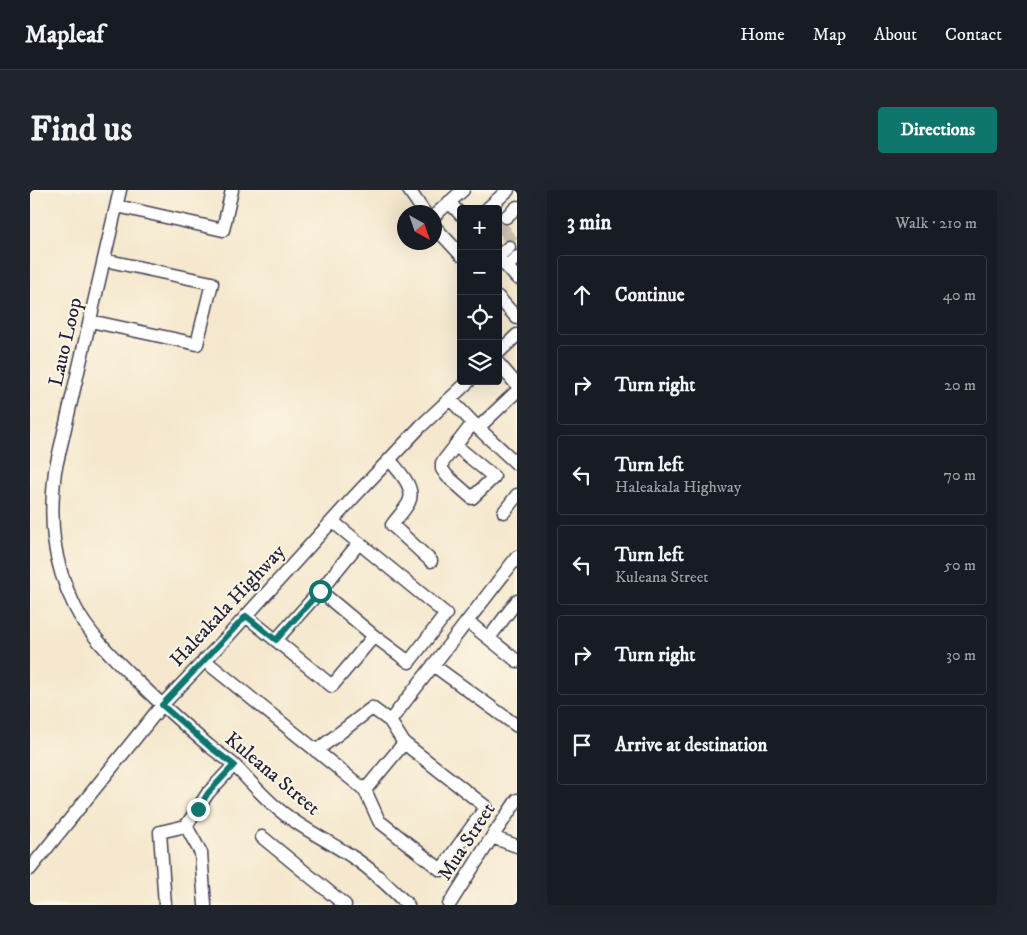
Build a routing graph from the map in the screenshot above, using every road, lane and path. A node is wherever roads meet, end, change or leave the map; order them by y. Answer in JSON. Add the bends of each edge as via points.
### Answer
{"nodes":[{"id":1,"x":120,"y":190,"type":"edge"},
{"id":2,"x":232,"y":190,"type":"edge"},
{"id":3,"x":409,"y":190,"type":"edge"},
{"id":4,"x":508,"y":190,"type":"edge"},
{"id":5,"x":517,"y":190,"type":"edge"},
{"id":6,"x":455,"y":194,"type":"edge"},
{"id":7,"x":419,"y":205,"type":"edge"},
{"id":8,"x":116,"y":206,"type":"junction"},
{"id":9,"x":517,"y":207,"type":"edge"},
{"id":10,"x":442,"y":208,"type":"edge"},
{"id":11,"x":504,"y":214,"type":"edge"},
{"id":12,"x":442,"y":235,"type":"edge"},
{"id":13,"x":507,"y":248,"type":"edge"},
{"id":14,"x":457,"y":251,"type":"edge"},
{"id":15,"x":104,"y":260,"type":"junction"},
{"id":16,"x":508,"y":266,"type":"edge"},
{"id":17,"x":502,"y":301,"type":"edge"},
{"id":18,"x":517,"y":318,"type":"edge"},
{"id":19,"x":90,"y":321,"type":"junction"},
{"id":20,"x":517,"y":334,"type":"edge"},
{"id":21,"x":502,"y":349,"type":"edge"},
{"id":22,"x":502,"y":368,"type":"edge"},
{"id":23,"x":465,"y":385,"type":"edge"},
{"id":24,"x":517,"y":385,"type":"edge"},
{"id":25,"x":517,"y":391,"type":"edge"},
{"id":26,"x":450,"y":399,"type":"junction"},
{"id":27,"x":476,"y":425,"type":"junction"},
{"id":28,"x":455,"y":445,"type":"dead end"},
{"id":29,"x":390,"y":460,"type":"junction"},
{"id":30,"x":517,"y":464,"type":"edge"},
{"id":31,"x":517,"y":495,"type":"edge"},
{"id":32,"x":504,"y":512,"type":"dead end"},
{"id":33,"x":332,"y":521,"type":"junction"},
{"id":34,"x":358,"y":543,"type":"junction"},
{"id":35,"x":517,"y":557,"type":"edge"},
{"id":36,"x":431,"y":560,"type":"dead end"},
{"id":37,"x":320,"y":591,"type":"junction"},
{"id":38,"x":517,"y":601,"type":"edge"},
{"id":39,"x":246,"y":616,"type":"junction"},
{"id":40,"x":467,"y":621,"type":"junction"},
{"id":41,"x":374,"y":636,"type":"junction"},
{"id":42,"x":489,"y":638,"type":"junction"},
{"id":43,"x":276,"y":640,"type":"junction"},
{"id":44,"x":204,"y":660,"type":"junction"},
{"id":45,"x":517,"y":661,"type":"edge"},
{"id":46,"x":433,"y":665,"type":"junction"},
{"id":47,"x":162,"y":705,"type":"junction"},
{"id":48,"x":390,"y":721,"type":"junction"},
{"id":49,"x":517,"y":726,"type":"edge"},
{"id":50,"x":404,"y":743,"type":"junction"},
{"id":51,"x":316,"y":751,"type":"junction"},
{"id":52,"x":234,"y":765,"type":"junction"},
{"id":53,"x":365,"y":790,"type":"junction"},
{"id":54,"x":517,"y":800,"type":"edge"},
{"id":55,"x":186,"y":826,"type":"junction"},
{"id":56,"x":262,"y":837,"type":"dead end"},
{"id":57,"x":492,"y":837,"type":"junction"},
{"id":58,"x":517,"y":846,"type":"edge"},
{"id":59,"x":30,"y":869,"type":"edge"},
{"id":60,"x":338,"y":903,"type":"edge"},
{"id":61,"x":165,"y":905,"type":"edge"},
{"id":62,"x":206,"y":905,"type":"edge"},
{"id":63,"x":408,"y":905,"type":"edge"},
{"id":64,"x":449,"y":905,"type":"edge"}],
"edges":[{"from":1,"to":8,"type":"street","name":"Lauo Loop"},
{"from":2,"to":8,"type":"street","via":[[222,230]]},
{"from":3,"to":7,"type":"street"},
{"from":4,"to":11,"type":"street"},
{"from":5,"to":11,"type":"street"},
{"from":6,"to":10,"type":"street"},
{"from":8,"to":15,"type":"street","name":"Lauo Loop"},
{"from":9,"to":11,"type":"street"},
{"from":12,"to":14,"type":"street"},
{"from":13,"to":16,"type":"street"},
{"from":15,"to":19,"type":"street","name":"Lauo Loop"},
{"from":15,"to":19,"type":"street","via":[[212,283],[197,344]]},
{"from":17,"to":18,"type":"street"},
{"from":19,"to":47,"type":"street","name":"Lauo Loop","via":[[55,471],[52,495],[54,542],[59,566],[76,610],[107,650]]},
{"from":20,"to":21,"type":"street"},
{"from":22,"to":24,"type":"street"},
{"from":23,"to":26,"type":"street","name":"Haleakala Highway"},
{"from":25,"to":27,"type":"street"},
{"from":26,"to":27,"type":"street"},
{"from":26,"to":29,"type":"street","name":"Haleakala Highway"},
{"from":27,"to":28,"type":"street"},
{"from":27,"to":30,"type":"street"},
{"from":29,"to":33,"type":"street","name":"Haleakala Highway"},
{"from":29,"to":36,"type":"street","via":[[410,491],[410,501],[392,525]]},
{"from":31,"to":32,"type":"street"},
{"from":33,"to":34,"type":"street"},
{"from":33,"to":39,"type":"street","name":"Haleakala Highway"},
{"from":34,"to":37,"type":"street"},
{"from":34,"to":41,"type":"street","via":[[446,614],[409,662]]},
{"from":35,"to":40,"type":"street"},
{"from":37,"to":41,"type":"street"},
{"from":37,"to":43,"type":"street"},
{"from":38,"to":42,"type":"street"},
{"from":39,"to":43,"type":"street"},
{"from":39,"to":44,"type":"street","name":"Haleakala Highway"},
{"from":40,"to":42,"type":"street"},
{"from":40,"to":46,"type":"street"},
{"from":41,"to":43,"type":"street","via":[[332,686]]},
{"from":42,"to":45,"type":"street"},
{"from":44,"to":47,"type":"street","name":"Haleakala Highway"},
{"from":44,"to":51,"type":"street"},
{"from":46,"to":48,"type":"street"},
{"from":46,"to":49,"type":"street"},
{"from":47,"to":52,"type":"street","name":"Kuleana Street"},
{"from":47,"to":59,"type":"street","name":"Haleakala Highway"},
{"from":48,"to":50,"type":"street"},
{"from":48,"to":51,"type":"street","via":[[372,708]]},
{"from":50,"to":53,"type":"street"},
{"from":50,"to":53,"type":"street","via":[[486,807],[440,870],[379,821]]},
{"from":51,"to":53,"type":"street"},
{"from":52,"to":55,"type":"street","via":[[208,793]]},
{"from":52,"to":63,"type":"street","name":"Kuleana Street","via":[[276,807],[374,873]]},
{"from":54,"to":57,"type":"street","name":"Mua Street"},
{"from":55,"to":61,"type":"street","via":[[160,832]]},
{"from":55,"to":62,"type":"street","via":[[201,853]]},
{"from":56,"to":60,"type":"street"},
{"from":57,"to":58,"type":"street"},
{"from":57,"to":64,"type":"street","name":"Mua Street"}]}
